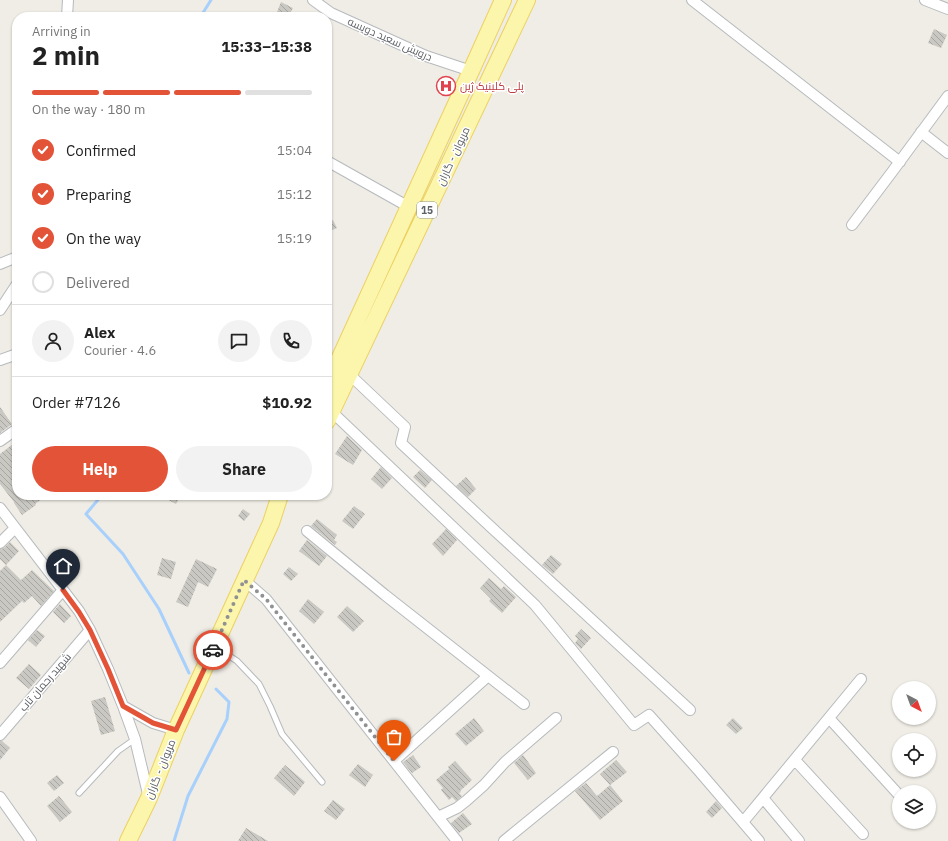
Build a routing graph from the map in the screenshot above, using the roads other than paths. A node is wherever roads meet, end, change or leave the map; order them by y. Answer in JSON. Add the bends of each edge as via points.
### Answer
{"nodes":[{"id":1,"x":68,"y":0,"type":"edge"},
{"id":2,"x":313,"y":0,"type":"edge"},
{"id":3,"x":503,"y":0,"type":"edge"},
{"id":4,"x":527,"y":0,"type":"edge"},
{"id":5,"x":692,"y":0,"type":"edge"},
{"id":6,"x":925,"y":0,"type":"edge"},
{"id":7,"x":948,"y":9,"type":"edge"},
{"id":8,"x":67,"y":12,"type":"edge"},
{"id":9,"x":330,"y":12,"type":"edge"},
{"id":10,"x":332,"y":13,"type":"edge"},
{"id":11,"x":492,"y":24,"type":"junction"},
{"id":12,"x":513,"y":30,"type":"junction"},
{"id":13,"x":471,"y":71,"type":"junction"},
{"id":14,"x":948,"y":96,"type":"edge"},
{"id":15,"x":921,"y":132,"type":"junction"},
{"id":16,"x":948,"y":153,"type":"edge"},
{"id":17,"x":900,"y":162,"type":"junction"},
{"id":18,"x":332,"y":164,"type":"edge"},
{"id":19,"x":409,"y":206,"type":"junction"},
{"id":20,"x":852,"y":225,"type":"dead end"},
{"id":21,"x":12,"y":259,"type":"edge"},
{"id":22,"x":0,"y":264,"type":"edge"},
{"id":23,"x":12,"y":292,"type":"edge"},
{"id":24,"x":0,"y":310,"type":"edge"},
{"id":25,"x":12,"y":356,"type":"edge"},
{"id":26,"x":0,"y":360,"type":"edge"},
{"id":27,"x":349,"y":374,"type":"junction"},
{"id":28,"x":332,"y":375,"type":"edge"},
{"id":29,"x":332,"y":410,"type":"edge"},
{"id":30,"x":332,"y":419,"type":"edge"},
{"id":31,"x":12,"y":432,"type":"edge"},
{"id":32,"x":0,"y":441,"type":"edge"},
{"id":33,"x":278,"y":500,"type":"edge"},
{"id":34,"x":288,"y":500,"type":"edge"},
{"id":35,"x":0,"y":508,"type":"edge"},
{"id":36,"x":271,"y":523,"type":"junction"},
{"id":37,"x":15,"y":528,"type":"junction"},
{"id":38,"x":306,"y":531,"type":"dead end"},
{"id":39,"x":0,"y":543,"type":"edge"},
{"id":40,"x":244,"y":580,"type":"junction"},
{"id":41,"x":63,"y":590,"type":"junction"},
{"id":42,"x":90,"y":630,"type":"junction"},
{"id":43,"x":0,"y":646,"type":"edge"},
{"id":44,"x":214,"y":647,"type":"junction"},
{"id":45,"x":7,"y":654,"type":"junction"},
{"id":46,"x":0,"y":663,"type":"edge"},
{"id":47,"x":488,"y":676,"type":"junction"},
{"id":48,"x":860,"y":679,"type":"dead end"},
{"id":49,"x":524,"y":704,"type":"dead end"},
{"id":50,"x":123,"y":706,"type":"junction"},
{"id":51,"x":690,"y":710,"type":"dead end"},
{"id":52,"x":556,"y":718,"type":"dead end"},
{"id":53,"x":829,"y":718,"type":"junction"},
{"id":54,"x":176,"y":730,"type":"junction"},
{"id":55,"x":0,"y":735,"type":"edge"},
{"id":56,"x":135,"y":739,"type":"junction"},
{"id":57,"x":613,"y":752,"type":"dead end"},
{"id":58,"x":795,"y":760,"type":"junction"},
{"id":59,"x":394,"y":761,"type":"junction"},
{"id":60,"x":322,"y":782,"type":"dead end"},
{"id":61,"x":892,"y":787,"type":"edge"},
{"id":62,"x":79,"y":793,"type":"dead end"},
{"id":63,"x":0,"y":797,"type":"edge"},
{"id":64,"x":149,"y":798,"type":"junction"},
{"id":65,"x":763,"y":798,"type":"junction"},
{"id":66,"x":438,"y":817,"type":"junction"},
{"id":67,"x":743,"y":822,"type":"junction"},
{"id":68,"x":863,"y":834,"type":"dead end"},
{"id":69,"x":31,"y":841,"type":"edge"},
{"id":70,"x":128,"y":841,"type":"edge"},
{"id":71,"x":457,"y":841,"type":"edge"},
{"id":72,"x":504,"y":841,"type":"edge"},
{"id":73,"x":758,"y":841,"type":"edge"},
{"id":74,"x":798,"y":841,"type":"edge"}],
"edges":[{"from":1,"to":8,"type":"street"},
{"from":2,"to":9,"type":"street","name":"درویش سعید دویسه"},
{"from":3,"to":11,"type":"main road","name":"مریوان - گاران","number":"15"},
{"from":4,"to":12,"type":"main road","name":"مریوان - گاران","number":"15"},
{"from":5,"to":17,"type":"street"},
{"from":6,"to":7,"type":"street"},
{"from":10,"to":13,"type":"street","name":"درویش سعید دویسه","via":[[418,53]]},
{"from":11,"to":12,"type":"main road","via":[[504,22]]},
{"from":11,"to":13,"type":"main road","name":"مریوان - گاران","number":"15"},
{"from":12,"to":27,"type":"main road","name":"مریوان - گاران","number":"15"},
{"from":13,"to":19,"type":"main road","name":"مریوان - گاران","number":"15"},
{"from":14,"to":15,"type":"street"},
{"from":15,"to":16,"type":"street"},
{"from":15,"to":17,"type":"street"},
{"from":17,"to":20,"type":"street"},
{"from":18,"to":19,"type":"street"},
{"from":19,"to":28,"type":"main road","name":"مریوان - گاران","number":"15"},
{"from":21,"to":22,"type":"street"},
{"from":23,"to":24,"type":"street"},
{"from":25,"to":26,"type":"street"},
{"from":27,"to":29,"type":"main road","name":"مریوان - گاران","number":"15"},
{"from":27,"to":51,"type":"street","via":[[406,427],[401,442]]},
{"from":30,"to":67,"type":"street","via":[[535,605],[634,725],[648,715]]},
{"from":31,"to":32,"type":"street"},
{"from":33,"to":36,"type":"main road","name":"مریوان - گاران"},
{"from":34,"to":36,"type":"main road","name":"مریوان - گاران"},
{"from":35,"to":37,"type":"street"},
{"from":36,"to":40,"type":"main road","name":"مریوان - گاران"},
{"from":37,"to":39,"type":"street"},
{"from":37,"to":41,"type":"street"},
{"from":38,"to":47,"type":"street"},
{"from":40,"to":44,"type":"main road","name":"مریوان - گاران"},
{"from":40,"to":59,"type":"street","via":[[266,599]]},
{"from":41,"to":42,"type":"street"},
{"from":41,"to":45,"type":"street"},
{"from":42,"to":50,"type":"street"},
{"from":42,"to":55,"type":"street","name":"شهید رحمان تاب"},
{"from":43,"to":45,"type":"street"},
{"from":44,"to":54,"type":"main road","name":"مریوان - گاران"},
{"from":44,"to":60,"type":"lane","via":[[237,661],[259,684],[282,734]]},
{"from":45,"to":46,"type":"street"},
{"from":47,"to":49,"type":"street"},
{"from":47,"to":59,"type":"street"},
{"from":48,"to":53,"type":"street"},
{"from":50,"to":54,"type":"street","via":[[153,723]]},
{"from":50,"to":56,"type":"street"},
{"from":52,"to":66,"type":"street","via":[[505,762],[466,801]]},
{"from":53,"to":58,"type":"street"},
{"from":53,"to":61,"type":"street"},
{"from":54,"to":64,"type":"main road","name":"مریوان - گاران"},
{"from":56,"to":62,"type":"lane","via":[[118,751]]},
{"from":56,"to":64,"type":"street"},
{"from":57,"to":72,"type":"street"},
{"from":58,"to":65,"type":"street"},
{"from":58,"to":68,"type":"street"},
{"from":59,"to":66,"type":"street"},
{"from":63,"to":69,"type":"street"},
{"from":64,"to":70,"type":"main road","name":"مریوان - گاران"},
{"from":65,"to":67,"type":"street"},
{"from":65,"to":74,"type":"street"},
{"from":66,"to":71,"type":"street"},
{"from":67,"to":73,"type":"street"}]}
